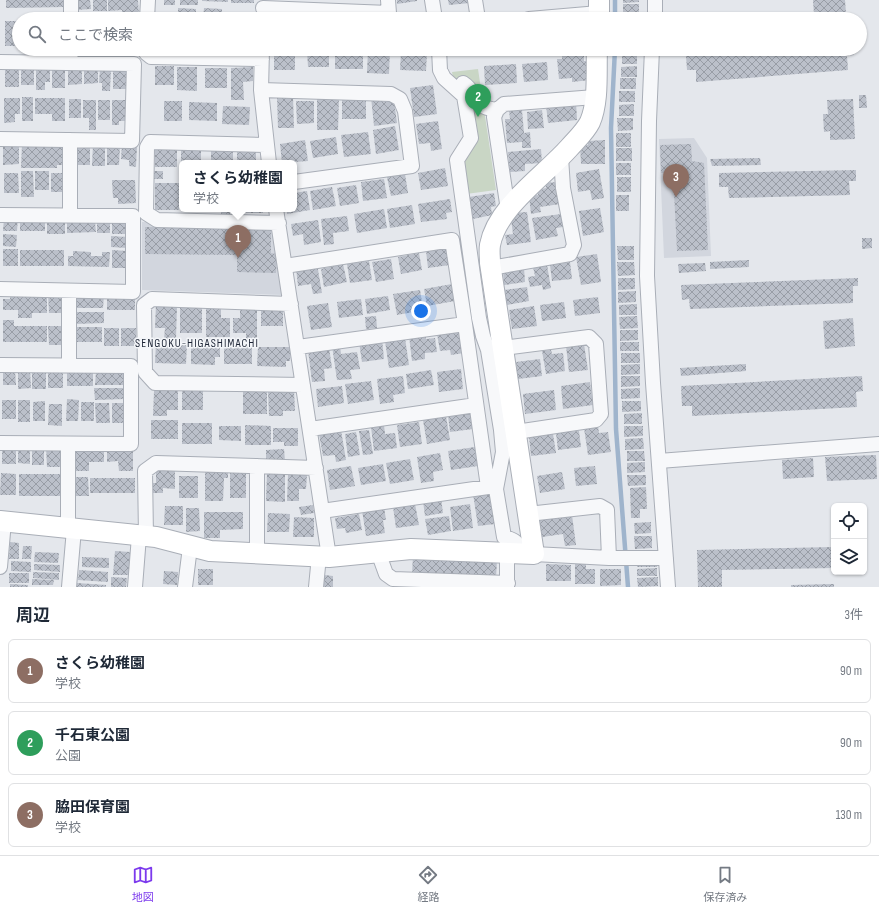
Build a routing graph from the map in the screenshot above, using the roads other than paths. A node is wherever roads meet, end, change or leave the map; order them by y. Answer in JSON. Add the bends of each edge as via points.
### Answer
{"nodes":[{"id":1,"x":71,"y":0,"type":"edge"},
{"id":2,"x":148,"y":0,"type":"edge"},
{"id":3,"x":388,"y":0,"type":"edge"},
{"id":4,"x":432,"y":0,"type":"edge"},
{"id":5,"x":475,"y":0,"type":"edge"},
{"id":6,"x":655,"y":0,"type":"edge"},
{"id":7,"x":263,"y":9,"type":"edge"},
{"id":8,"x":71,"y":12,"type":"edge"},
{"id":9,"x":147,"y":12,"type":"edge"},
{"id":10,"x":358,"y":12,"type":"edge"},
{"id":11,"x":389,"y":12,"type":"edge"},
{"id":12,"x":434,"y":12,"type":"edge"},
{"id":13,"x":477,"y":12,"type":"edge"},
{"id":14,"x":655,"y":12,"type":"edge"},
{"id":15,"x":70,"y":56,"type":"edge"},
{"id":16,"x":150,"y":56,"type":"edge"},
{"id":17,"x":188,"y":56,"type":"edge"},
{"id":18,"x":262,"y":56,"type":"edge"},
{"id":19,"x":439,"y":56,"type":"edge"},
{"id":20,"x":597,"y":56,"type":"edge"},
{"id":21,"x":652,"y":56,"type":"edge"},
{"id":22,"x":0,"y":62,"type":"edge"},
{"id":23,"x":70,"y":63,"type":"junction"},
{"id":24,"x":443,"y":75,"type":"junction"},
{"id":25,"x":261,"y":90,"type":"junction"},
{"id":26,"x":595,"y":97,"type":"junction"},
{"id":27,"x":497,"y":110,"type":"junction"},
{"id":28,"x":0,"y":139,"type":"edge"},
{"id":29,"x":70,"y":140,"type":"junction"},
{"id":30,"x":266,"y":145,"type":"junction"},
{"id":31,"x":561,"y":157,"type":"junction"},
{"id":32,"x":268,"y":160,"type":"edge"},
{"id":33,"x":297,"y":182,"type":"edge"},
{"id":34,"x":508,"y":210,"type":"junction"},
{"id":35,"x":277,"y":212,"type":"edge"},
{"id":36,"x":0,"y":215,"type":"edge"},
{"id":37,"x":70,"y":216,"type":"junction"},
{"id":38,"x":279,"y":223,"type":"junction"},
{"id":39,"x":285,"y":266,"type":"junction"},
{"id":40,"x":491,"y":268,"type":"junction"},
{"id":41,"x":0,"y":289,"type":"edge"},
{"id":42,"x":68,"y":291,"type":"junction"},
{"id":43,"x":291,"y":304,"type":"junction"},
{"id":44,"x":465,"y":324,"type":"junction"},
{"id":45,"x":298,"y":347,"type":"junction"},
{"id":46,"x":503,"y":348,"type":"junction"},
{"id":47,"x":0,"y":365,"type":"edge"},
{"id":48,"x":69,"y":365,"type":"junction"},
{"id":49,"x":303,"y":385,"type":"junction"},
{"id":50,"x":476,"y":405,"type":"junction"},
{"id":51,"x":310,"y":429,"type":"junction"},
{"id":52,"x":516,"y":432,"type":"junction"},
{"id":53,"x":0,"y":443,"type":"edge"},
{"id":54,"x":68,"y":444,"type":"junction"},
{"id":55,"x":879,"y":444,"type":"edge"},
{"id":56,"x":659,"y":461,"type":"junction"},
{"id":57,"x":257,"y":466,"type":"junction"},
{"id":58,"x":316,"y":468,"type":"junction"},
{"id":59,"x":322,"y":511,"type":"junction"},
{"id":60,"x":528,"y":514,"type":"junction"},
{"id":61,"x":2,"y":521,"type":"edge"},
{"id":62,"x":71,"y":528,"type":"junction"},
{"id":63,"x":143,"y":536,"type":"junction"},
{"id":64,"x":190,"y":547,"type":"junction"},
{"id":65,"x":378,"y":552,"type":"junction"},
{"id":66,"x":521,"y":553,"type":"junction"},
{"id":67,"x":257,"y":554,"type":"junction"},
{"id":68,"x":324,"y":557,"type":"junction"},
{"id":69,"x":609,"y":558,"type":"junction"},
{"id":70,"x":666,"y":558,"type":"junction"},
{"id":71,"x":0,"y":567,"type":"edge"},
{"id":72,"x":508,"y":585,"type":"edge"},
{"id":73,"x":68,"y":587,"type":"edge"},
{"id":74,"x":135,"y":587,"type":"edge"},
{"id":75,"x":185,"y":587,"type":"edge"},
{"id":76,"x":316,"y":587,"type":"edge"},
{"id":77,"x":668,"y":587,"type":"edge"}],
"edges":[{"from":1,"to":8,"type":"street"},
{"from":2,"to":9,"type":"street"},
{"from":3,"to":11,"type":"street"},
{"from":4,"to":12,"type":"street"},
{"from":5,"to":13,"type":"street"},
{"from":6,"to":14,"type":"street"},
{"from":7,"to":10,"type":"street"},
{"from":15,"to":23,"type":"street"},
{"from":16,"to":17,"type":"street"},
{"from":18,"to":25,"type":"street"},
{"from":19,"to":24,"type":"street"},
{"from":20,"to":26,"type":"street"},
{"from":21,"to":56,"type":"street","via":[[647,276]]},
{"from":22,"to":23,"type":"street"},
{"from":23,"to":29,"type":"street","via":[[134,64],[132,141]]},
{"from":24,"to":27,"type":"street","via":[[466,84],[478,104],[487,109]]},
{"from":24,"to":66,"type":"street","via":[[464,96],[471,138],[457,160],[482,336],[488,350],[501,430],[503,452],[496,489],[504,537],[514,540]]},
{"from":25,"to":30,"type":"street"},
{"from":25,"to":33,"type":"street","via":[[391,94],[400,99],[405,111],[412,166]]},
{"from":26,"to":27,"type":"street","via":[[504,104]]},
{"from":26,"to":31,"type":"street","via":[[590,122]]},
{"from":27,"to":34,"type":"street","via":[[494,117]]},
{"from":28,"to":29,"type":"street"},
{"from":29,"to":37,"type":"street"},
{"from":30,"to":32,"type":"street"},
{"from":30,"to":38,"type":"street","via":[[150,142],[147,147],[146,213],[157,220]]},
{"from":31,"to":34,"type":"street"},
{"from":31,"to":40,"type":"street","via":[[563,188],[574,245],[570,254]]},
{"from":34,"to":40,"type":"street","via":[[495,230],[490,244]]},
{"from":35,"to":38,"type":"street"},
{"from":36,"to":37,"type":"street"},
{"from":37,"to":42,"type":"street","via":[[133,216],[133,292]]},
{"from":38,"to":39,"type":"street"},
{"from":39,"to":43,"type":"street"},
{"from":39,"to":44,"type":"street","via":[[452,240]]},
{"from":40,"to":46,"type":"street"},
{"from":41,"to":42,"type":"street"},
{"from":42,"to":48,"type":"street"},
{"from":43,"to":45,"type":"street"},
{"from":43,"to":49,"type":"street","via":[[152,299],[144,305],[145,372],[155,383]]},
{"from":44,"to":45,"type":"street"},
{"from":44,"to":50,"type":"street"},
{"from":45,"to":49,"type":"street"},
{"from":46,"to":52,"type":"street"},
{"from":46,"to":52,"type":"street","via":[[589,337],[596,344],[601,414],[596,420]]},
{"from":47,"to":48,"type":"street"},
{"from":48,"to":54,"type":"street","via":[[131,366],[131,444]]},
{"from":49,"to":51,"type":"street"},
{"from":50,"to":51,"type":"street"},
{"from":50,"to":59,"type":"street","via":[[488,487]]},
{"from":51,"to":58,"type":"street"},
{"from":52,"to":60,"type":"street"},
{"from":53,"to":54,"type":"street"},
{"from":54,"to":62,"type":"street"},
{"from":55,"to":56,"type":"street"},
{"from":56,"to":70,"type":"street"},
{"from":57,"to":58,"type":"street"},
{"from":57,"to":63,"type":"street","via":[[156,463],[145,471]]},
{"from":57,"to":67,"type":"street"},
{"from":58,"to":59,"type":"street"},
{"from":59,"to":68,"type":"street"},
{"from":60,"to":66,"type":"street"},
{"from":60,"to":69,"type":"street","via":[[600,506],[607,510]]},
{"from":61,"to":62,"type":"street"},
{"from":61,"to":71,"type":"street"},
{"from":62,"to":63,"type":"street"},
{"from":62,"to":73,"type":"street"},
{"from":63,"to":64,"type":"street","via":[[162,538]]},
{"from":63,"to":74,"type":"street"},
{"from":64,"to":67,"type":"street"},
{"from":64,"to":75,"type":"street"},
{"from":65,"to":66,"type":"street","via":[[411,549]]},
{"from":65,"to":68,"type":"street"},
{"from":65,"to":72,"type":"street","via":[[386,574],[393,579]]},
{"from":66,"to":69,"type":"street"},
{"from":66,"to":72,"type":"street"},
{"from":67,"to":68,"type":"street"},
{"from":68,"to":76,"type":"street"},
{"from":69,"to":70,"type":"street"},
{"from":70,"to":77,"type":"street"}]}
